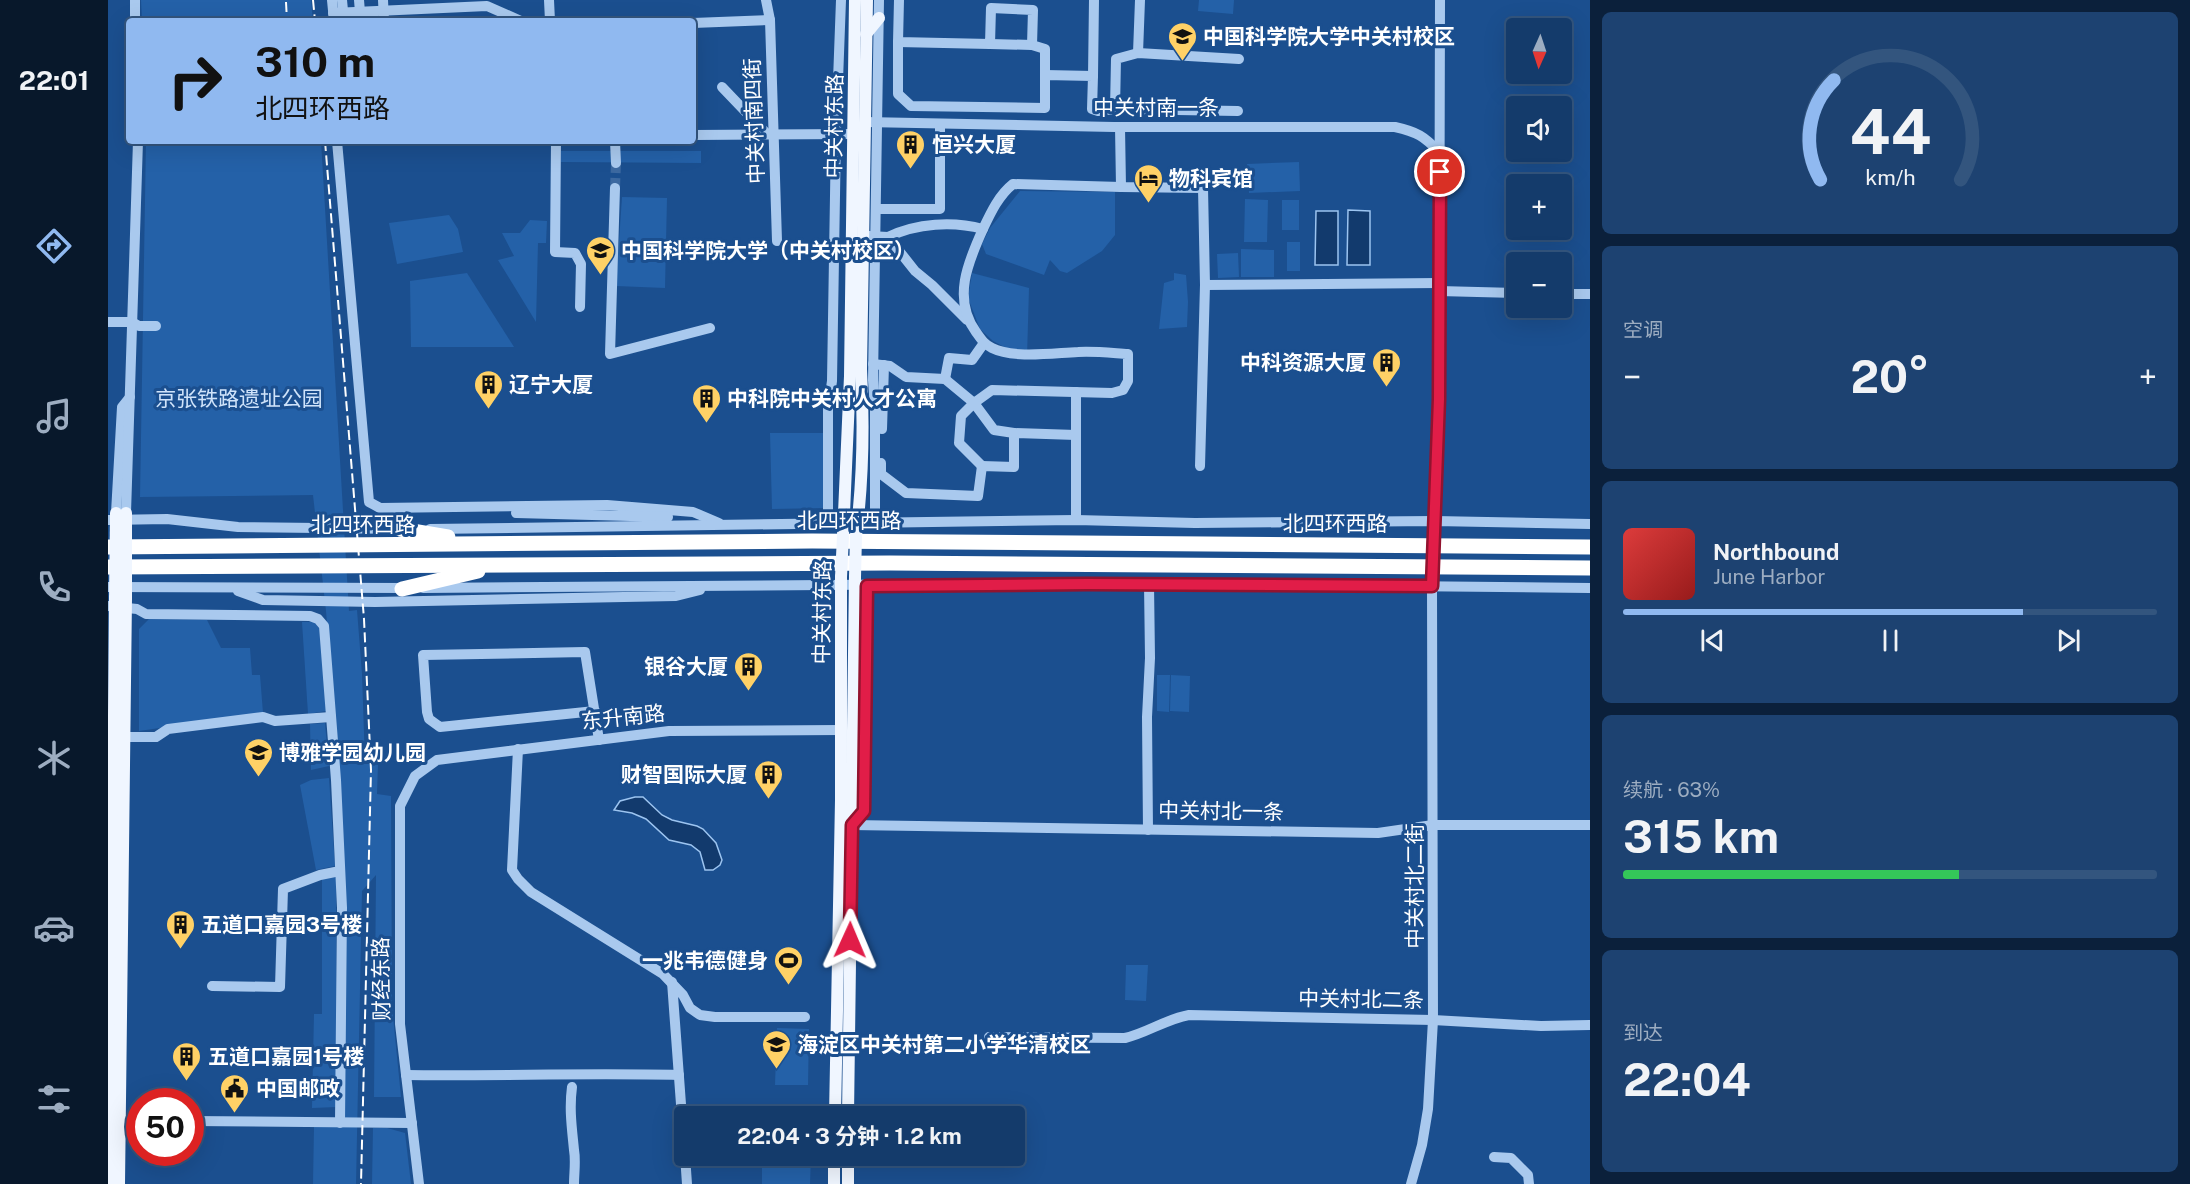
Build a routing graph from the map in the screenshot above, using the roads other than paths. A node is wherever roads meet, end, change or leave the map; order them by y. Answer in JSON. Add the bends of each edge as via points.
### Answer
{"nodes":[{"id":1,"x":135,"y":0,"type":"edge"},
{"id":2,"x":332,"y":0,"type":"edge"},
{"id":3,"x":342,"y":0,"type":"edge"},
{"id":4,"x":359,"y":0,"type":"edge"},
{"id":5,"x":549,"y":0,"type":"edge"},
{"id":6,"x":766,"y":0,"type":"edge"},
{"id":7,"x":841,"y":0,"type":"edge"},
{"id":8,"x":855,"y":0,"type":"edge"},
{"id":9,"x":867,"y":0,"type":"edge"},
{"id":10,"x":879,"y":0,"type":"edge"},
{"id":11,"x":899,"y":0,"type":"edge"},
{"id":12,"x":1094,"y":0,"type":"edge"},
{"id":13,"x":1140,"y":0,"type":"edge"},
{"id":14,"x":1440,"y":0,"type":"edge"},
{"id":15,"x":486,"y":3,"type":"edge"},
{"id":16,"x":383,"y":11,"type":"edge"},
{"id":17,"x":360,"y":12,"type":"junction"},
{"id":18,"x":339,"y":17,"type":"edge"},
{"id":19,"x":135,"y":18,"type":"edge"},
{"id":20,"x":515,"y":18,"type":"edge"},
{"id":21,"x":550,"y":18,"type":"edge"},
{"id":22,"x":879,"y":18,"type":"junction"},
{"id":23,"x":770,"y":20,"type":"junction"},
{"id":24,"x":696,"y":23,"type":"edge"},
{"id":25,"x":867,"y":34,"type":"junction"},
{"id":26,"x":898,"y":42,"type":"junction"},
{"id":27,"x":990,"y":44,"type":"junction"},
{"id":28,"x":1032,"y":45,"type":"junction"},
{"id":29,"x":1138,"y":53,"type":"junction"},
{"id":30,"x":1239,"y":59,"type":"dead end"},
{"id":31,"x":1045,"y":75,"type":"junction"},
{"id":32,"x":1093,"y":76,"type":"junction"},
{"id":33,"x":722,"y":87,"type":"dead end"},
{"id":34,"x":1111,"y":110,"type":"junction"},
{"id":35,"x":1238,"y":111,"type":"dead end"},
{"id":36,"x":871,"y":122,"type":"junction"},
{"id":37,"x":940,"y":124,"type":"junction"},
{"id":38,"x":1117,"y":127,"type":"junction"},
{"id":39,"x":770,"y":134,"type":"junction"},
{"id":40,"x":836,"y":134,"type":"junction"},
{"id":41,"x":854,"y":134,"type":"junction"},
{"id":42,"x":696,"y":135,"type":"edge"},
{"id":43,"x":138,"y":144,"type":"edge"},
{"id":44,"x":337,"y":144,"type":"edge"},
{"id":45,"x":556,"y":144,"type":"edge"},
{"id":46,"x":615,"y":144,"type":"edge"},
{"id":47,"x":1439,"y":152,"type":"junction"},
{"id":48,"x":616,"y":164,"type":"tunnel mouth"},
{"id":49,"x":1121,"y":187,"type":"junction"},
{"id":50,"x":615,"y":188,"type":"tunnel mouth"},
{"id":51,"x":876,"y":209,"type":"junction"},
{"id":52,"x":983,"y":229,"type":"junction"},
{"id":53,"x":869,"y":236,"type":"junction"},
{"id":54,"x":888,"y":237,"type":"junction"},
{"id":55,"x":777,"y":241,"type":"dead end"},
{"id":56,"x":1206,"y":285,"type":"junction"},
{"id":57,"x":1439,"y":287,"type":"junction"},
{"id":58,"x":1506,"y":292,"type":"edge"},
{"id":59,"x":1572,"y":294,"type":"edge"},
{"id":60,"x":1590,"y":294,"type":"edge"},
{"id":61,"x":580,"y":307,"type":"dead end"},
{"id":62,"x":968,"y":321,"type":"junction"},
{"id":63,"x":108,"y":322,"type":"edge"},
{"id":64,"x":132,"y":322,"type":"junction"},
{"id":65,"x":156,"y":326,"type":"dead end"},
{"id":66,"x":710,"y":328,"type":"dead end"},
{"id":67,"x":984,"y":343,"type":"junction"},
{"id":68,"x":879,"y":365,"type":"junction"},
{"id":69,"x":945,"y":379,"type":"junction"},
{"id":70,"x":1076,"y":392,"type":"junction"},
{"id":71,"x":974,"y":403,"type":"junction"},
{"id":72,"x":1014,"y":433,"type":"junction"},
{"id":73,"x":1076,"y":435,"type":"junction"},
{"id":74,"x":982,"y":466,"type":"junction"},
{"id":75,"x":1200,"y":466,"type":"dead end"},
{"id":76,"x":438,"y":508,"type":"junction"},
{"id":77,"x":117,"y":509,"type":"edge"},
{"id":78,"x":1076,"y":520,"type":"junction"},
{"id":79,"x":1435,"y":521,"type":"junction"},
{"id":80,"x":828,"y":522,"type":"junction"},
{"id":81,"x":844,"y":522,"type":"junction"},
{"id":82,"x":858,"y":522,"type":"junction"},
{"id":83,"x":875,"y":523,"type":"junction"},
{"id":84,"x":723,"y":524,"type":"junction"},
{"id":85,"x":1590,"y":524,"type":"edge"},
{"id":86,"x":685,"y":525,"type":"junction"},
{"id":87,"x":400,"y":529,"type":"junction"},
{"id":88,"x":492,"y":544,"type":"junction"},
{"id":89,"x":108,"y":547,"type":"edge"},
{"id":90,"x":1590,"y":547,"type":"edge"},
{"id":91,"x":504,"y":565,"type":"junction"},
{"id":92,"x":108,"y":567,"type":"edge"},
{"id":93,"x":1590,"y":568,"type":"edge"},
{"id":94,"x":841,"y":582,"type":"junction"},
{"id":95,"x":859,"y":583,"type":"junction"},
{"id":96,"x":1149,"y":584,"type":"junction"},
{"id":97,"x":716,"y":586,"type":"junction"},
{"id":98,"x":1432,"y":586,"type":"junction"},
{"id":99,"x":229,"y":587,"type":"junction"},
{"id":100,"x":1590,"y":588,"type":"edge"},
{"id":101,"x":402,"y":589,"type":"junction"},
{"id":102,"x":116,"y":601,"type":"edge"},
{"id":103,"x":594,"y":711,"type":"junction"},
{"id":104,"x":331,"y":717,"type":"junction"},
{"id":105,"x":841,"y":730,"type":"junction"},
{"id":106,"x":124,"y":737,"type":"junction"},
{"id":107,"x":599,"y":740,"type":"junction"},
{"id":108,"x":518,"y":749,"type":"junction"},
{"id":109,"x":415,"y":776,"type":"joint"},
{"id":110,"x":852,"y":825,"type":"junction"},
{"id":111,"x":1433,"y":825,"type":"junction"},
{"id":112,"x":1590,"y":825,"type":"edge"},
{"id":113,"x":1148,"y":830,"type":"junction"},
{"id":114,"x":340,"y":871,"type":"junction"},
{"id":115,"x":672,"y":982,"type":"junction"},
{"id":116,"x":212,"y":986,"type":"dead end"},
{"id":117,"x":805,"y":1017,"type":"dead end"},
{"id":118,"x":1432,"y":1020,"type":"junction"},
{"id":119,"x":1590,"y":1025,"type":"edge"},
{"id":120,"x":989,"y":1037,"type":"dead end"},
{"id":121,"x":406,"y":1075,"type":"junction"},
{"id":122,"x":679,"y":1075,"type":"junction"},
{"id":123,"x":573,"y":1087,"type":"dead end"},
{"id":124,"x":681,"y":1106,"type":"edge"},
{"id":125,"x":835,"y":1106,"type":"edge"},
{"id":126,"x":848,"y":1106,"type":"edge"},
{"id":127,"x":120,"y":1119,"type":"junction"},
{"id":128,"x":126,"y":1119,"type":"edge"},
{"id":129,"x":204,"y":1121,"type":"edge"},
{"id":130,"x":340,"y":1123,"type":"junction"},
{"id":131,"x":412,"y":1123,"type":"junction"},
{"id":132,"x":1494,"y":1157,"type":"dead end"},
{"id":133,"x":686,"y":1166,"type":"edge"},
{"id":134,"x":834,"y":1166,"type":"edge"},
{"id":135,"x":848,"y":1166,"type":"edge"},
{"id":136,"x":110,"y":1184,"type":"edge"},
{"id":137,"x":119,"y":1184,"type":"edge"},
{"id":138,"x":420,"y":1184,"type":"edge"},
{"id":139,"x":574,"y":1184,"type":"edge"},
{"id":140,"x":687,"y":1184,"type":"edge"},
{"id":141,"x":834,"y":1184,"type":"edge"},
{"id":142,"x":848,"y":1184,"type":"edge"},
{"id":143,"x":1411,"y":1184,"type":"edge"},
{"id":144,"x":1529,"y":1184,"type":"edge"}],
"edges":[{"from":1,"to":19,"type":"street"},
{"from":2,"to":18,"type":"street"},
{"from":3,"to":18,"type":"street"},
{"from":4,"to":17,"type":"street"},
{"from":5,"to":21,"type":"street"},
{"from":6,"to":23,"type":"street","name":"中关村南四街"},
{"from":7,"to":40,"type":"street","name":"中关村东路"},
{"from":8,"to":41,"type":"main road","name":"中关村东路"},
{"from":9,"to":25,"type":"main road","name":"中关村东路"},
{"from":10,"to":22,"type":"street","name":"中关村东路"},
{"from":11,"to":26,"type":"street"},
{"from":12,"to":32,"type":"street"},
{"from":13,"to":29,"type":"street"},
{"from":14,"to":47,"type":"street","name":"中关村北二街"},
{"from":15,"to":16,"type":"street"},
{"from":15,"to":20,"type":"street"},
{"from":16,"to":17,"type":"street"},
{"from":17,"to":18,"type":"street"},
{"from":22,"to":25,"type":"main road"},
{"from":22,"to":36,"type":"street","name":"中关村东路"},
{"from":23,"to":24,"type":"street"},
{"from":23,"to":39,"type":"street","name":"中关村南四街"},
{"from":25,"to":36,"type":"main road","name":"中关村东路"},
{"from":26,"to":27,"type":"street"},
{"from":26,"to":31,"type":"street","via":[[898,94],[911,106],[1046,108]]},
{"from":27,"to":28,"type":"street"},
{"from":27,"to":28,"type":"street","via":[[990,8],[1033,10]]},
{"from":28,"to":31,"type":"street","via":[[1045,49]]},
{"from":29,"to":30,"type":"street"},
{"from":29,"to":34,"type":"street","via":[[1116,59]]},
{"from":31,"to":32,"type":"street"},
{"from":32,"to":34,"type":"street","via":[[1092,109]]},
{"from":33,"to":39,"type":"street"},
{"from":34,"to":35,"type":"street"},
{"from":34,"to":38,"type":"street"},
{"from":36,"to":37,"type":"street","name":"中关村南一条"},
{"from":36,"to":51,"type":"street","name":"中关村东路"},
{"from":36,"to":53,"type":"main road","name":"中关村东路"},
{"from":37,"to":38,"type":"street","name":"中关村南一条"},
{"from":37,"to":51,"type":"street","via":[[940,209]]},
{"from":38,"to":47,"type":"street","name":"中关村南一条","via":[[1395,127],[1415,131]]},
{"from":38,"to":49,"type":"street"},
{"from":39,"to":40,"type":"street"},
{"from":39,"to":42,"type":"street"},
{"from":39,"to":55,"type":"street","name":"中关村南四街"},
{"from":40,"to":41,"type":"street"},
{"from":40,"to":80,"type":"street","name":"中关村东路"},
{"from":41,"to":81,"type":"main road","name":"中关村东路"},
{"from":43,"to":64,"type":"street"},
{"from":44,"to":76,"type":"street","via":[[369,502],[380,508]]},
{"from":45,"to":61,"type":"street","via":[[555,252],[575,253],[579,258]]},
{"from":46,"to":48,"type":"street"},
{"from":47,"to":57,"type":"street","name":"中关村北二街"},
{"from":49,"to":52,"type":"street","via":[[1013,184],[1004,191]]},
{"from":49,"to":56,"type":"street","via":[[1203,188]]},
{"from":50,"to":66,"type":"street","via":[[610,354]]},
{"from":51,"to":53,"type":"street","name":"中关村东路"},
{"from":52,"to":54,"type":"street","via":[[964,224],[929,226]]},
{"from":52,"to":62,"type":"street","via":[[968,262],[963,295]]},
{"from":53,"to":54,"type":"street"},
{"from":53,"to":68,"type":"street","name":"中关村东路"},
{"from":53,"to":82,"type":"main road","name":"中关村东路"},
{"from":54,"to":62,"type":"street","via":[[915,271]]},
{"from":56,"to":57,"type":"street"},
{"from":56,"to":75,"type":"street"},
{"from":57,"to":58,"type":"street"},
{"from":57,"to":79,"type":"street","name":"中关村北二街"},
{"from":59,"to":60,"type":"street"},
{"from":62,"to":67,"type":"street"},
{"from":63,"to":64,"type":"street"},
{"from":64,"to":65,"type":"street"},
{"from":64,"to":77,"type":"street","via":[[130,397],[122,406]]},
{"from":67,"to":69,"type":"street","via":[[972,360],[949,358]]},
{"from":67,"to":70,"type":"street","via":[[1016,355],[1128,354],[1128,381],[1123,390]]},
{"from":68,"to":69,"type":"street","via":[[890,366],[906,377]]},
{"from":68,"to":74,"type":"street","via":[[880,474],[906,493],[978,496]]},
{"from":68,"to":83,"type":"street","name":"中关村东路"},
{"from":69,"to":71,"type":"street"},
{"from":70,"to":71,"type":"street","via":[[992,390]]},
{"from":70,"to":73,"type":"street"},
{"from":71,"to":72,"type":"street","via":[[994,430]]},
{"from":71,"to":74,"type":"street","via":[[961,416],[959,443]]},
{"from":72,"to":73,"type":"street"},
{"from":72,"to":74,"type":"street","via":[[1014,467]]},
{"from":73,"to":78,"type":"street"},
{"from":76,"to":84,"type":"street","via":[[607,505],[693,512]]},
{"from":76,"to":86,"type":"street","via":[[680,517]]},
{"from":77,"to":87,"type":"street","name":"北四环西路","via":[[238,527]]},
{"from":77,"to":102,"type":"main road","bridge":true},
{"from":78,"to":79,"type":"street","name":"北四环西路"},
{"from":78,"to":83,"type":"street","name":"北四环西路"},
{"from":79,"to":85,"type":"street","name":"北四环西路"},
{"from":79,"to":98,"type":"street","name":"中关村北二街","bridge":true},
{"from":80,"to":81,"type":"street","name":"北四环西路"},
{"from":80,"to":84,"type":"street","name":"北四环西路"},
{"from":81,"to":82,"type":"street","name":"北四环西路"},
{"from":81,"to":94,"type":"main road","name":"中关村东路","bridge":true},
{"from":82,"to":83,"type":"street","name":"北四环西路"},
{"from":82,"to":95,"type":"main road","name":"中关村东路","bridge":true},
{"from":84,"to":86,"type":"street","name":"北四环西路"},
{"from":86,"to":87,"type":"street","name":"北四环西路"},
{"from":87,"to":88,"type":"highway"},
{"from":88,"to":89,"type":"highway","name":"北四环西路"},
{"from":88,"to":90,"type":"highway","name":"北四环西路","via":[[855,541]]},
{"from":91,"to":92,"type":"highway","name":"北四环西路"},
{"from":91,"to":93,"type":"highway","name":"北四环西路","via":[[902,563]]},
{"from":91,"to":101,"type":"highway"},
{"from":94,"to":95,"type":"street"},
{"from":94,"to":97,"type":"street"},
{"from":94,"to":105,"type":"main road","name":"中关村东路"},
{"from":95,"to":96,"type":"street"},
{"from":95,"to":110,"type":"main road","name":"中关村东路"},
{"from":96,"to":98,"type":"street"},
{"from":96,"to":113,"type":"street"},
{"from":97,"to":99,"type":"street","via":[[676,596],[375,602],[263,600]]},
{"from":97,"to":101,"type":"street"},
{"from":98,"to":100,"type":"street"},
{"from":98,"to":111,"type":"street","name":"中关村北二街"},
{"from":99,"to":101,"type":"street"},
{"from":99,"to":102,"type":"street"},
{"from":102,"to":104,"type":"street","via":[[146,614],[310,616],[318,620],[324,626]]},
{"from":102,"to":106,"type":"main road"},
{"from":102,"to":136,"type":"main road"},
{"from":103,"to":103,"type":"street","via":[[585,652],[423,655],[427,712],[429,719],[440,727]]},
{"from":103,"to":107,"type":"street"},
{"from":104,"to":106,"type":"street","via":[[275,721],[262,717],[168,729],[156,737]]},
{"from":104,"to":114,"type":"street"},
{"from":105,"to":107,"type":"street","name":"东升南路","via":[[669,731]]},
{"from":105,"to":125,"type":"main road","name":"中关村东路"},
{"from":106,"to":127,"type":"main road"},
{"from":107,"to":108,"type":"street","name":"东升南路"},
{"from":108,"to":109,"type":"street","name":"东升南路","via":[[437,760]]},
{"from":108,"to":115,"type":"street","via":[[512,870],[531,892]]},
{"from":109,"to":121,"type":"street","name":"财经东路","via":[[400,806],[400,1024]]},
{"from":110,"to":113,"type":"street","name":"中关村北一条"},
{"from":110,"to":126,"type":"main road","name":"中关村东路"},
{"from":111,"to":112,"type":"street","name":"中关村北一条"},
{"from":111,"to":113,"type":"street","name":"中关村北一条","via":[[1378,833]]},
{"from":111,"to":118,"type":"street","name":"中关村北二街"},
{"from":114,"to":116,"type":"street","via":[[284,889],[280,987]]},
{"from":114,"to":130,"type":"street"},
{"from":115,"to":117,"type":"street","via":[[690,1008],[700,1015]]},
{"from":115,"to":122,"type":"street"},
{"from":118,"to":119,"type":"street","name":"中关村北二条"},
{"from":118,"to":120,"type":"street","name":"中关村北二条","via":[[1189,1015],[1134,1036],[1115,1039]]},
{"from":118,"to":143,"type":"street","name":"中关村北二街","via":[[1428,1109]]},
{"from":121,"to":122,"type":"street"},
{"from":121,"to":131,"type":"street","name":"财经东路"},
{"from":122,"to":124,"type":"street"},
{"from":123,"to":139,"type":"street"},
{"from":127,"to":128,"type":"street"},
{"from":127,"to":137,"type":"main road"},
{"from":129,"to":130,"type":"street"},
{"from":130,"to":131,"type":"street"},
{"from":131,"to":138,"type":"street","name":"财经东路"},
{"from":132,"to":144,"type":"street","via":[[1511,1158],[1528,1175]]},
{"from":133,"to":140,"type":"street"},
{"from":134,"to":141,"type":"main road"},
{"from":135,"to":142,"type":"main road"}]}
